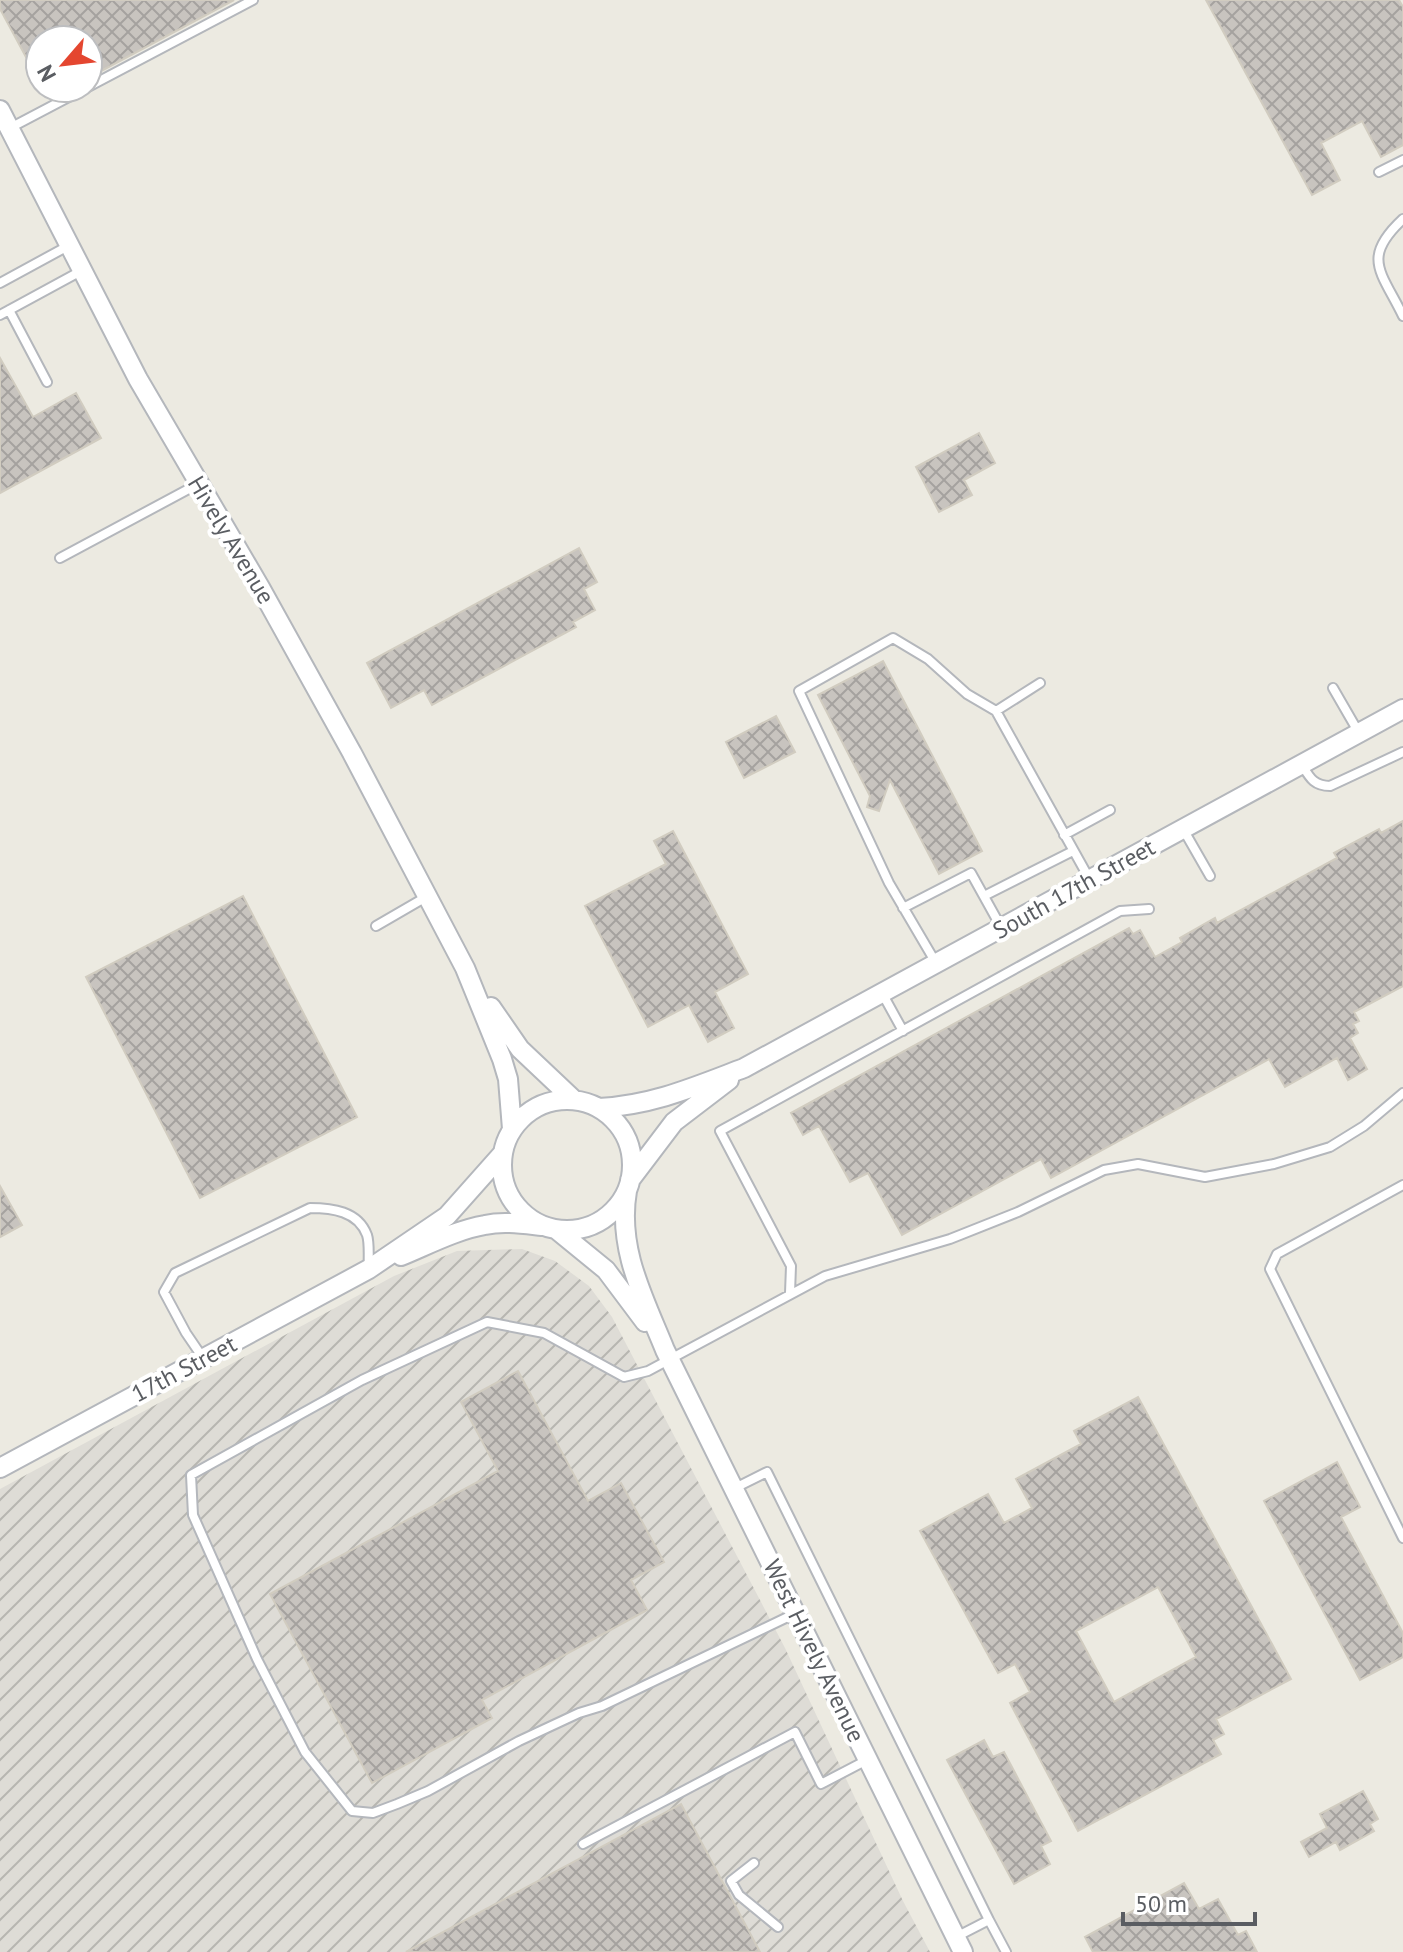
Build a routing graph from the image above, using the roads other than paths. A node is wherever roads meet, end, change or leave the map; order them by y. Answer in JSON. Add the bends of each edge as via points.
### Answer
{"nodes":[{"id":1,"x":253,"y":0,"type":"edge"},
{"id":2,"x":104,"y":79,"type":"edge"},
{"id":3,"x":56,"y":104,"type":"edge"},
{"id":4,"x":0,"y":110,"type":"edge"},
{"id":5,"x":9,"y":128,"type":"junction"},
{"id":6,"x":1403,"y":160,"type":"edge"},
{"id":7,"x":1379,"y":172,"type":"dead end"},
{"id":8,"x":1403,"y":219,"type":"edge"},
{"id":9,"x":68,"y":246,"type":"junction"},
{"id":10,"x":81,"y":271,"type":"junction"},
{"id":11,"x":0,"y":283,"type":"edge"},
{"id":12,"x":9,"y":310,"type":"junction"},
{"id":13,"x":0,"y":315,"type":"edge"},
{"id":14,"x":1403,"y":316,"type":"edge"},
{"id":15,"x":47,"y":382,"type":"dead end"},
{"id":16,"x":198,"y":484,"type":"junction"},
{"id":17,"x":60,"y":558,"type":"dead end"},
{"id":18,"x":1040,"y":683,"type":"dead end"},
{"id":19,"x":1333,"y":688,"type":"dead end"},
{"id":20,"x":1403,"y":709,"type":"edge"},
{"id":21,"x":996,"y":711,"type":"junction"},
{"id":22,"x":1359,"y":733,"type":"junction"},
{"id":23,"x":1403,"y":752,"type":"edge"},
{"id":24,"x":1302,"y":764,"type":"junction"},
{"id":25,"x":1110,"y":810,"type":"dead end"},
{"id":26,"x":1183,"y":829,"type":"junction"},
{"id":27,"x":1064,"y":835,"type":"junction"},
{"id":28,"x":1073,"y":851,"type":"junction"},
{"id":29,"x":1210,"y":876,"type":"dead end"},
{"id":30,"x":1090,"y":880,"type":"junction"},
{"id":31,"x":427,"y":896,"type":"junction"},
{"id":32,"x":984,"y":896,"type":"junction"},
{"id":33,"x":903,"y":908,"type":"junction"},
{"id":34,"x":1149,"y":909,"type":"dead end"},
{"id":35,"x":376,"y":926,"type":"dead end"},
{"id":36,"x":1001,"y":928,"type":"junction"},
{"id":37,"x":936,"y":964,"type":"junction"},
{"id":38,"x":465,"y":968,"type":"junction"},
{"id":39,"x":882,"y":993,"type":"junction"},
{"id":40,"x":903,"y":1031,"type":"junction"},
{"id":41,"x":744,"y":1068,"type":"junction"},
{"id":42,"x":1403,"y":1093,"type":"edge"},
{"id":43,"x":574,"y":1100,"type":"junction"},
{"id":44,"x":599,"y":1108,"type":"junction"},
{"id":45,"x":512,"y":1129,"type":"junction"},
{"id":46,"x":503,"y":1153,"type":"junction"},
{"id":47,"x":1403,"y":1185,"type":"edge"},
{"id":48,"x":629,"y":1186,"type":"junction"},
{"id":49,"x":551,"y":1228,"type":"junction"},
{"id":50,"x":369,"y":1269,"type":"junction"},
{"id":51,"x":790,"y":1293,"type":"junction"},
{"id":52,"x":668,"y":1355,"type":"junction"},
{"id":53,"x":203,"y":1359,"type":"junction"},
{"id":54,"x":0,"y":1468,"type":"edge"},
{"id":55,"x":734,"y":1489,"type":"junction"},
{"id":56,"x":1403,"y":1538,"type":"edge"},
{"id":57,"x":795,"y":1613,"type":"junction"},
{"id":58,"x":868,"y":1760,"type":"junction"},
{"id":59,"x":583,"y":1844,"type":"dead end"},
{"id":60,"x":754,"y":1863,"type":"dead end"},
{"id":61,"x":989,"y":1920,"type":"junction"},
{"id":62,"x":778,"y":1927,"type":"dead end"},
{"id":63,"x":959,"y":1945,"type":"edge"},
{"id":64,"x":1006,"y":1952,"type":"edge"}],
"edges":[{"from":1,"to":2,"type":"lane"},
{"from":3,"to":5,"type":"lane"},
{"from":4,"to":5,"type":"street","name":"Hively Avenue"},
{"from":5,"to":9,"type":"street","name":"Hively Avenue"},
{"from":6,"to":7,"type":"lane"},
{"from":8,"to":14,"type":"lane","via":[[1379,246],[1377,263]]},
{"from":9,"to":10,"type":"street","name":"Hively Avenue"},
{"from":9,"to":11,"type":"lane"},
{"from":10,"to":12,"type":"lane"},
{"from":10,"to":16,"type":"street","name":"Hively Avenue"},
{"from":12,"to":13,"type":"lane"},
{"from":12,"to":15,"type":"lane"},
{"from":16,"to":17,"type":"lane"},
{"from":16,"to":31,"type":"street","name":"Hively Avenue","via":[[261,589]]},
{"from":18,"to":21,"type":"lane"},
{"from":19,"to":22,"type":"lane"},
{"from":20,"to":22,"type":"street","name":"South 17th Street"},
{"from":21,"to":27,"type":"lane"},
{"from":21,"to":33,"type":"lane","via":[[893,638],[799,691]]},
{"from":22,"to":24,"type":"street","name":"South 17th Street"},
{"from":23,"to":24,"type":"lane","via":[[1330,786],[1310,779]]},
{"from":24,"to":26,"type":"street","name":"South 17th Street"},
{"from":25,"to":27,"type":"lane"},
{"from":26,"to":29,"type":"lane"},
{"from":26,"to":30,"type":"street","name":"South 17th Street"},
{"from":27,"to":28,"type":"lane"},
{"from":28,"to":30,"type":"lane"},
{"from":28,"to":32,"type":"lane"},
{"from":30,"to":36,"type":"street","name":"South 17th Street"},
{"from":31,"to":35,"type":"lane"},
{"from":31,"to":38,"type":"street","name":"Hively Avenue"},
{"from":32,"to":33,"type":"lane","via":[[971,873]]},
{"from":32,"to":36,"type":"lane"},
{"from":33,"to":37,"type":"lane"},
{"from":34,"to":40,"type":"lane","via":[[1120,911]]},
{"from":36,"to":37,"type":"street","name":"South 17th Street"},
{"from":37,"to":39,"type":"street","name":"South 17th Street"},
{"from":38,"to":43,"type":"street","name":"Hively Avenue","via":[[520,1049]]},
{"from":38,"to":45,"type":"street","name":"Hively Avenue","via":[[508,1079]]},
{"from":39,"to":40,"type":"lane"},
{"from":39,"to":41,"type":"street","name":"South 17th Street"},
{"from":40,"to":51,"type":"lane","via":[[720,1131],[791,1266]]},
{"from":41,"to":44,"type":"street","via":[[652,1102]]},
{"from":41,"to":48,"type":"street","via":[[674,1122]]},
{"from":42,"to":51,"type":"lane","via":[[1330,1147],[1205,1177],[1138,1164],[1104,1170],[950,1239],[825,1276]]},
{"from":43,"to":44,"type":"street"},
{"from":43,"to":45,"type":"street","via":[[533,1109]]},
{"from":44,"to":48,"type":"street","via":[[628,1141]]},
{"from":45,"to":46,"type":"street"},
{"from":46,"to":49,"type":"street","via":[[503,1178],[512,1199],[526,1215]]},
{"from":46,"to":50,"type":"street","name":"17th Street","via":[[447,1216]]},
{"from":47,"to":56,"type":"lane","via":[[1277,1254],[1270,1269]]},
{"from":48,"to":49,"type":"street","via":[[604,1219],[580,1229]]},
{"from":48,"to":52,"type":"street","via":[[624,1223],[629,1260]]},
{"from":49,"to":50,"type":"street","name":"17th Street","via":[[482,1225]]},
{"from":49,"to":52,"type":"street","via":[[606,1270]]},
{"from":50,"to":53,"type":"street","name":"17th Street"},
{"from":50,"to":53,"type":"lane","via":[[366,1234],[350,1214],[310,1208],[175,1273],[164,1292]]},
{"from":51,"to":52,"type":"lane"},
{"from":52,"to":55,"type":"street","name":"West Hively Avenue"},
{"from":52,"to":57,"type":"lane","via":[[648,1371],[624,1377],[544,1333],[487,1322],[362,1380],[191,1475],[193,1515],[257,1659],[305,1752],[352,1811],[373,1813]]},
{"from":53,"to":54,"type":"street","name":"17th Street"},
{"from":55,"to":57,"type":"street","name":"West Hively Avenue"},
{"from":55,"to":61,"type":"lane","via":[[767,1472]]},
{"from":57,"to":58,"type":"street","name":"West Hively Avenue"},
{"from":58,"to":59,"type":"lane","via":[[821,1784],[795,1732]]},
{"from":58,"to":63,"type":"street","name":"West Hively Avenue"},
{"from":60,"to":62,"type":"lane","via":[[731,1881],[739,1895]]},
{"from":61,"to":63,"type":"lane"},
{"from":61,"to":64,"type":"lane"}]}
